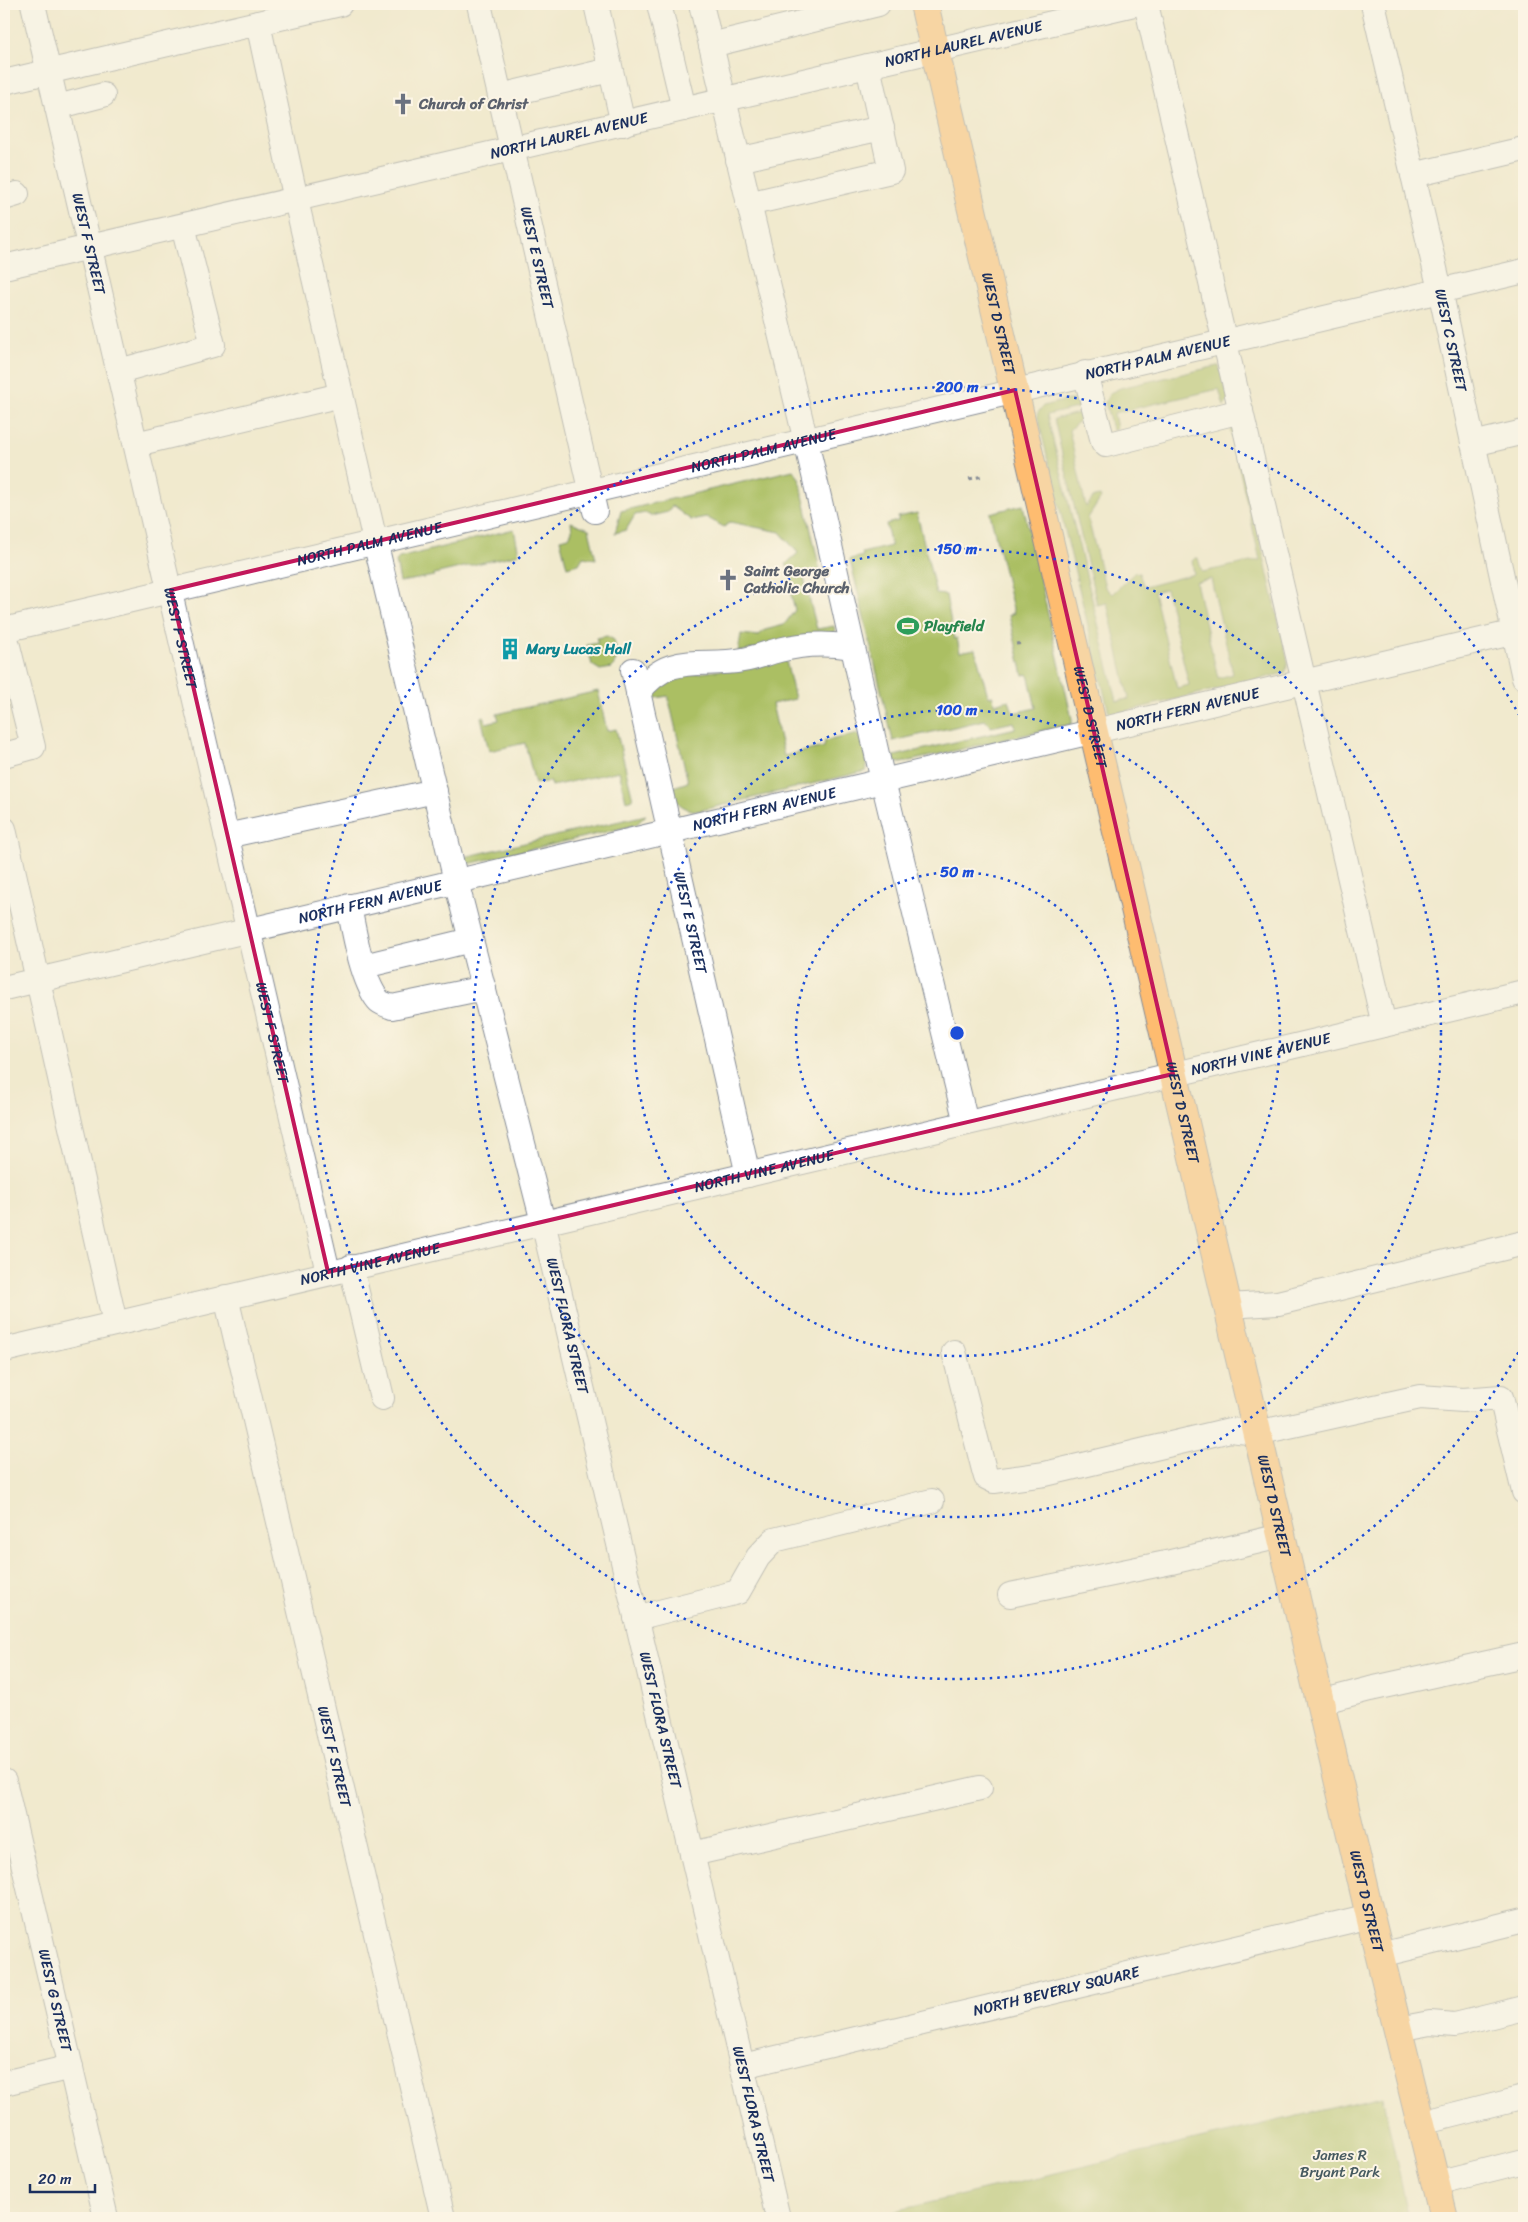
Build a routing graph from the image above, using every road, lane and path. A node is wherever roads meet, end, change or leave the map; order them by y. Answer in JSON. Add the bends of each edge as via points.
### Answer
{"nodes":[{"id":1,"x":32,"y":4,"type":"edge"},
{"id":2,"x":340,"y":4,"type":"edge"},
{"id":3,"x":479,"y":4,"type":"edge"},
{"id":4,"x":596,"y":4,"type":"edge"},
{"id":5,"x":659,"y":4,"type":"edge"},
{"id":6,"x":701,"y":4,"type":"edge"},
{"id":7,"x":878,"y":4,"type":"edge"},
{"id":8,"x":924,"y":4,"type":"edge"},
{"id":9,"x":1134,"y":4,"type":"edge"},
{"id":10,"x":1146,"y":4,"type":"edge"},
{"id":11,"x":1373,"y":4,"type":"edge"},
{"id":12,"x":258,"y":23,"type":"junction"},
{"id":13,"x":711,"y":45,"type":"junction"},
{"id":14,"x":936,"y":50,"type":"junction"},
{"id":15,"x":868,"y":66,"type":"junction"},
{"id":16,"x":610,"y":70,"type":"junction"},
{"id":17,"x":48,"y":71,"type":"junction"},
{"id":18,"x":4,"y":82,"type":"edge"},
{"id":19,"x":103,"y":96,"type":"dead end"},
{"id":20,"x":500,"y":96,"type":"junction"},
{"id":21,"x":723,"y":100,"type":"junction"},
{"id":22,"x":57,"y":107,"type":"junction"},
{"id":23,"x":684,"y":109,"type":"junction"},
{"id":24,"x":622,"y":124,"type":"junction"},
{"id":25,"x":882,"y":128,"type":"junction"},
{"id":26,"x":512,"y":149,"type":"junction"},
{"id":27,"x":1524,"y":149,"type":"edge"},
{"id":28,"x":738,"y":160,"type":"junction"},
{"id":29,"x":1413,"y":175,"type":"junction"},
{"id":30,"x":296,"y":200,"type":"junction"},
{"id":31,"x":748,"y":204,"type":"junction"},
{"id":32,"x":183,"y":226,"type":"junction"},
{"id":33,"x":89,"y":248,"type":"junction"},
{"id":34,"x":4,"y":267,"type":"edge"},
{"id":35,"x":1524,"y":271,"type":"edge"},
{"id":36,"x":1440,"y":290,"type":"junction"},
{"id":37,"x":1224,"y":341,"type":"junction"},
{"id":38,"x":118,"y":371,"type":"junction"},
{"id":39,"x":1085,"y":373,"type":"junction"},
{"id":40,"x":1014,"y":390,"type":"junction"},
{"id":41,"x":341,"y":394,"type":"junction"},
{"id":42,"x":1240,"y":412,"type":"junction"},
{"id":43,"x":1524,"y":432,"type":"edge"},
{"id":44,"x":805,"y":439,"type":"junction"},
{"id":45,"x":136,"y":444,"type":"junction"},
{"id":46,"x":1473,"y":444,"type":"junction"},
{"id":47,"x":983,"y":476,"type":"dead end"},
{"id":48,"x":969,"y":479,"type":"dead end"},
{"id":49,"x":593,"y":501,"type":"junction"},
{"id":50,"x":375,"y":542,"type":"junction"},
{"id":51,"x":171,"y":590,"type":"junction"},
{"id":52,"x":4,"y":630,"type":"edge"},
{"id":53,"x":1519,"y":632,"type":"edge"},
{"id":54,"x":1023,"y":643,"type":"dead end"},
{"id":55,"x":1016,"y":644,"type":"dead end"},
{"id":56,"x":852,"y":647,"type":"junction"},
{"id":57,"x":633,"y":670,"type":"dead end"},
{"id":58,"x":1524,"y":678,"type":"edge"},
{"id":59,"x":1305,"y":682,"type":"junction"},
{"id":60,"x":638,"y":693,"type":"junction"},
{"id":61,"x":1094,"y":731,"type":"junction"},
{"id":62,"x":4,"y":754,"type":"edge"},
{"id":63,"x":883,"y":781,"type":"junction"},
{"id":64,"x":435,"y":791,"type":"junction"},
{"id":65,"x":4,"y":829,"type":"edge"},
{"id":66,"x":669,"y":831,"type":"junction"},
{"id":67,"x":226,"y":836,"type":"junction"},
{"id":68,"x":456,"y":881,"type":"junction"},
{"id":69,"x":349,"y":906,"type":"junction"},
{"id":70,"x":247,"y":930,"type":"junction"},
{"id":71,"x":471,"y":940,"type":"junction"},
{"id":72,"x":364,"y":966,"type":"junction"},
{"id":73,"x":39,"y":979,"type":"junction"},
{"id":74,"x":4,"y":988,"type":"edge"},
{"id":75,"x":484,"y":988,"type":"junction"},
{"id":76,"x":1524,"y":992,"type":"edge"},
{"id":77,"x":1384,"y":1024,"type":"junction"},
{"id":78,"x":1173,"y":1074,"type":"junction"},
{"id":79,"x":966,"y":1123,"type":"junction"},
{"id":80,"x":748,"y":1175,"type":"junction"},
{"id":81,"x":543,"y":1222,"type":"junction"},
{"id":82,"x":1524,"y":1243,"type":"edge"},
{"id":83,"x":351,"y":1267,"type":"junction"},
{"id":84,"x":328,"y":1272,"type":"junction"},
{"id":85,"x":226,"y":1296,"type":"junction"},
{"id":86,"x":1228,"y":1306,"type":"junction"},
{"id":87,"x":115,"y":1323,"type":"junction"},
{"id":88,"x":4,"y":1350,"type":"edge"},
{"id":89,"x":954,"y":1352,"type":"dead end"},
{"id":90,"x":382,"y":1398,"type":"dead end"},
{"id":91,"x":1257,"y":1433,"type":"junction"},
{"id":92,"x":1524,"y":1492,"type":"edge"},
{"id":93,"x":932,"y":1501,"type":"dead end"},
{"id":94,"x":1281,"y":1536,"type":"junction"},
{"id":95,"x":1010,"y":1595,"type":"dead end"},
{"id":96,"x":636,"y":1618,"type":"junction"},
{"id":97,"x":1524,"y":1656,"type":"edge"},
{"id":98,"x":1320,"y":1702,"type":"junction"},
{"id":99,"x":4,"y":1781,"type":"edge"},
{"id":100,"x":980,"y":1788,"type":"dead end"},
{"id":101,"x":692,"y":1854,"type":"junction"},
{"id":102,"x":1370,"y":1916,"type":"junction"},
{"id":103,"x":1524,"y":1920,"type":"edge"},
{"id":104,"x":1380,"y":1955,"type":"junction"},
{"id":105,"x":1524,"y":2008,"type":"edge"},
{"id":106,"x":1398,"y":2029,"type":"junction"},
{"id":107,"x":743,"y":2066,"type":"junction"},
{"id":108,"x":71,"y":2067,"type":"junction"},
{"id":109,"x":4,"y":2083,"type":"edge"},
{"id":110,"x":1524,"y":2097,"type":"edge"},
{"id":111,"x":1421,"y":2123,"type":"junction"},
{"id":112,"x":1524,"y":2161,"type":"edge"},
{"id":113,"x":1436,"y":2183,"type":"junction"},
{"id":114,"x":106,"y":2218,"type":"edge"},
{"id":115,"x":442,"y":2218,"type":"edge"},
{"id":116,"x":778,"y":2218,"type":"edge"},
{"id":117,"x":1444,"y":2218,"type":"edge"}],
"edges":[{"from":1,"to":17,"type":"street","name":"WEST F STREET"},
{"from":2,"to":12,"type":"street"},
{"from":3,"to":20,"type":"street","name":"WEST E STREET"},
{"from":4,"to":16,"type":"street"},
{"from":5,"to":23,"type":"street"},
{"from":6,"to":13,"type":"street"},
{"from":7,"to":13,"type":"street"},
{"from":8,"to":14,"type":"main road","name":"WEST D STREET"},
{"from":9,"to":14,"type":"street","name":"NORTH LAUREL AVENUE"},
{"from":10,"to":37,"type":"street"},
{"from":11,"to":29,"type":"street","name":"WEST C STREET"},
{"from":12,"to":17,"type":"street"},
{"from":12,"to":30,"type":"street","name":"WEST FLORA STREET"},
{"from":13,"to":21,"type":"street"},
{"from":14,"to":15,"type":"street","name":"NORTH LAUREL AVENUE"},
{"from":14,"to":40,"type":"main road","name":"WEST D STREET"},
{"from":15,"to":21,"type":"street","name":"NORTH LAUREL AVENUE"},
{"from":15,"to":25,"type":"street"},
{"from":16,"to":20,"type":"street"},
{"from":16,"to":24,"type":"street"},
{"from":17,"to":18,"type":"street"},
{"from":17,"to":22,"type":"street","name":"WEST F STREET"},
{"from":19,"to":22,"type":"street"},
{"from":20,"to":26,"type":"street","name":"WEST E STREET"},
{"from":21,"to":23,"type":"street","name":"NORTH LAUREL AVENUE"},
{"from":21,"to":28,"type":"street"},
{"from":22,"to":33,"type":"street","name":"WEST F STREET"},
{"from":23,"to":24,"type":"street","name":"NORTH LAUREL AVENUE"},
{"from":24,"to":26,"type":"street","name":"NORTH LAUREL AVENUE"},
{"from":25,"to":28,"type":"street"},
{"from":25,"to":31,"type":"street","via":[[891,171]]},
{"from":26,"to":30,"type":"street","name":"NORTH LAUREL AVENUE"},
{"from":26,"to":49,"type":"street","name":"WEST E STREET"},
{"from":27,"to":29,"type":"street"},
{"from":28,"to":31,"type":"street"},
{"from":29,"to":36,"type":"street","name":"WEST C STREET"},
{"from":30,"to":32,"type":"street","name":"NORTH LAUREL AVENUE"},
{"from":30,"to":41,"type":"street","name":"WEST FLORA STREET"},
{"from":31,"to":44,"type":"street"},
{"from":32,"to":33,"type":"street","name":"NORTH LAUREL AVENUE"},
{"from":32,"to":38,"type":"street","via":[[213,346]]},
{"from":33,"to":34,"type":"street","name":"NORTH LAUREL AVENUE"},
{"from":33,"to":38,"type":"street","name":"WEST F STREET"},
{"from":35,"to":36,"type":"street","name":"NORTH PALM AVENUE"},
{"from":36,"to":37,"type":"street","name":"NORTH PALM AVENUE"},
{"from":36,"to":46,"type":"street","name":"WEST C STREET"},
{"from":37,"to":39,"type":"street","name":"NORTH PALM AVENUE"},
{"from":37,"to":42,"type":"street"},
{"from":38,"to":45,"type":"street","name":"WEST F STREET"},
{"from":39,"to":40,"type":"street","name":"NORTH PALM AVENUE"},
{"from":39,"to":42,"type":"street","via":[[1106,445]]},
{"from":40,"to":44,"type":"street","name":"NORTH PALM AVENUE"},
{"from":40,"to":61,"type":"main road","name":"WEST D STREET"},
{"from":41,"to":45,"type":"street"},
{"from":41,"to":50,"type":"street","name":"WEST FLORA STREET"},
{"from":42,"to":59,"type":"street"},
{"from":43,"to":46,"type":"street"},
{"from":44,"to":49,"type":"street","name":"NORTH PALM AVENUE"},
{"from":44,"to":56,"type":"street"},
{"from":45,"to":51,"type":"street","name":"WEST F STREET"},
{"from":46,"to":53,"type":"street","name":"WEST C STREET"},
{"from":47,"to":48,"type":"path"},
{"from":49,"to":50,"type":"street","name":"NORTH PALM AVENUE"},
{"from":50,"to":51,"type":"street","name":"NORTH PALM AVENUE"},
{"from":50,"to":64,"type":"street","name":"WEST FLORA STREET"},
{"from":51,"to":52,"type":"street","name":"NORTH PALM AVENUE"},
{"from":51,"to":67,"type":"street","name":"WEST F STREET"},
{"from":52,"to":62,"type":"street","via":[[33,747]]},
{"from":53,"to":58,"type":"street","name":"WEST C STREET"},
{"from":53,"to":59,"type":"street","name":"NORTH FERN AVENUE"},
{"from":54,"to":55,"type":"path"},
{"from":56,"to":60,"type":"street","via":[[814,645],[780,649],[742,660],[684,663],[650,678]]},
{"from":56,"to":63,"type":"street"},
{"from":57,"to":60,"type":"street","name":"WEST E STREET"},
{"from":59,"to":61,"type":"street","name":"NORTH FERN AVENUE"},
{"from":59,"to":77,"type":"street"},
{"from":60,"to":66,"type":"street","name":"WEST E STREET"},
{"from":61,"to":63,"type":"street","name":"NORTH FERN AVENUE"},
{"from":61,"to":78,"type":"main road","name":"WEST D STREET"},
{"from":63,"to":66,"type":"street","name":"NORTH FERN AVENUE"},
{"from":63,"to":79,"type":"street"},
{"from":64,"to":67,"type":"street"},
{"from":64,"to":68,"type":"street","name":"WEST FLORA STREET"},
{"from":65,"to":73,"type":"street"},
{"from":66,"to":68,"type":"street","name":"NORTH FERN AVENUE"},
{"from":66,"to":80,"type":"street","name":"WEST E STREET"},
{"from":67,"to":70,"type":"street","name":"WEST F STREET"},
{"from":68,"to":69,"type":"street","name":"NORTH FERN AVENUE"},
{"from":68,"to":71,"type":"street","name":"WEST FLORA STREET"},
{"from":69,"to":70,"type":"street","name":"NORTH FERN AVENUE"},
{"from":69,"to":72,"type":"street"},
{"from":70,"to":73,"type":"street","name":"NORTH FERN AVENUE"},
{"from":70,"to":84,"type":"street","name":"WEST F STREET"},
{"from":71,"to":72,"type":"street"},
{"from":71,"to":75,"type":"street","name":"WEST FLORA STREET"},
{"from":72,"to":75,"type":"street","via":[[379,1002],[392,1007]]},
{"from":73,"to":74,"type":"street","name":"NORTH FERN AVENUE"},
{"from":73,"to":87,"type":"street"},
{"from":75,"to":81,"type":"street","name":"WEST FLORA STREET"},
{"from":76,"to":77,"type":"street","name":"NORTH VINE AVENUE"},
{"from":77,"to":78,"type":"street","name":"NORTH VINE AVENUE"},
{"from":78,"to":79,"type":"street","name":"NORTH VINE AVENUE"},
{"from":78,"to":86,"type":"main road","name":"WEST D STREET"},
{"from":79,"to":80,"type":"street","name":"NORTH VINE AVENUE"},
{"from":80,"to":81,"type":"street","name":"NORTH VINE AVENUE"},
{"from":81,"to":83,"type":"street","name":"NORTH VINE AVENUE"},
{"from":81,"to":96,"type":"street","name":"WEST FLORA STREET"},
{"from":82,"to":86,"type":"street","via":[[1278,1303]]},
{"from":83,"to":84,"type":"street","name":"NORTH VINE AVENUE"},
{"from":83,"to":90,"type":"street"},
{"from":84,"to":85,"type":"street","name":"NORTH VINE AVENUE"},
{"from":85,"to":87,"type":"street","name":"NORTH VINE AVENUE"},
{"from":85,"to":115,"type":"street","name":"WEST F STREET"},
{"from":86,"to":91,"type":"main road","name":"WEST D STREET"},
{"from":87,"to":88,"type":"street","name":"NORTH VINE AVENUE"},
{"from":89,"to":91,"type":"street","via":[[986,1477],[994,1481],[1044,1474],[1230,1430]]},
{"from":91,"to":92,"type":"street","via":[[1420,1397],[1462,1400],[1501,1397]]},
{"from":91,"to":94,"type":"main road","name":"WEST D STREET"},
{"from":93,"to":96,"type":"street","via":[[774,1540],[758,1557],[738,1592]]},
{"from":94,"to":95,"type":"street"},
{"from":94,"to":98,"type":"main road","name":"WEST D STREET"},
{"from":96,"to":101,"type":"street","name":"WEST FLORA STREET"},
{"from":97,"to":98,"type":"street"},
{"from":98,"to":102,"type":"main road","name":"WEST D STREET"},
{"from":99,"to":108,"type":"street","name":"WEST G STREET"},
{"from":100,"to":101,"type":"street"},
{"from":101,"to":107,"type":"street","name":"WEST FLORA STREET"},
{"from":102,"to":104,"type":"main road","name":"WEST D STREET"},
{"from":102,"to":107,"type":"street","name":"NORTH BEVERLY SQUARE"},
{"from":103,"to":104,"type":"street"},
{"from":104,"to":106,"type":"main road","name":"WEST D STREET"},
{"from":105,"to":106,"type":"street","via":[[1455,2025],[1430,2023]]},
{"from":106,"to":111,"type":"main road","name":"WEST D STREET"},
{"from":107,"to":116,"type":"street","name":"WEST FLORA STREET"},
{"from":108,"to":109,"type":"street"},
{"from":108,"to":114,"type":"street","name":"WEST G STREET"},
{"from":110,"to":111,"type":"street"},
{"from":111,"to":113,"type":"main road","name":"WEST D STREET"},
{"from":112,"to":113,"type":"street"},
{"from":113,"to":117,"type":"main road","name":"WEST D STREET"}]}
